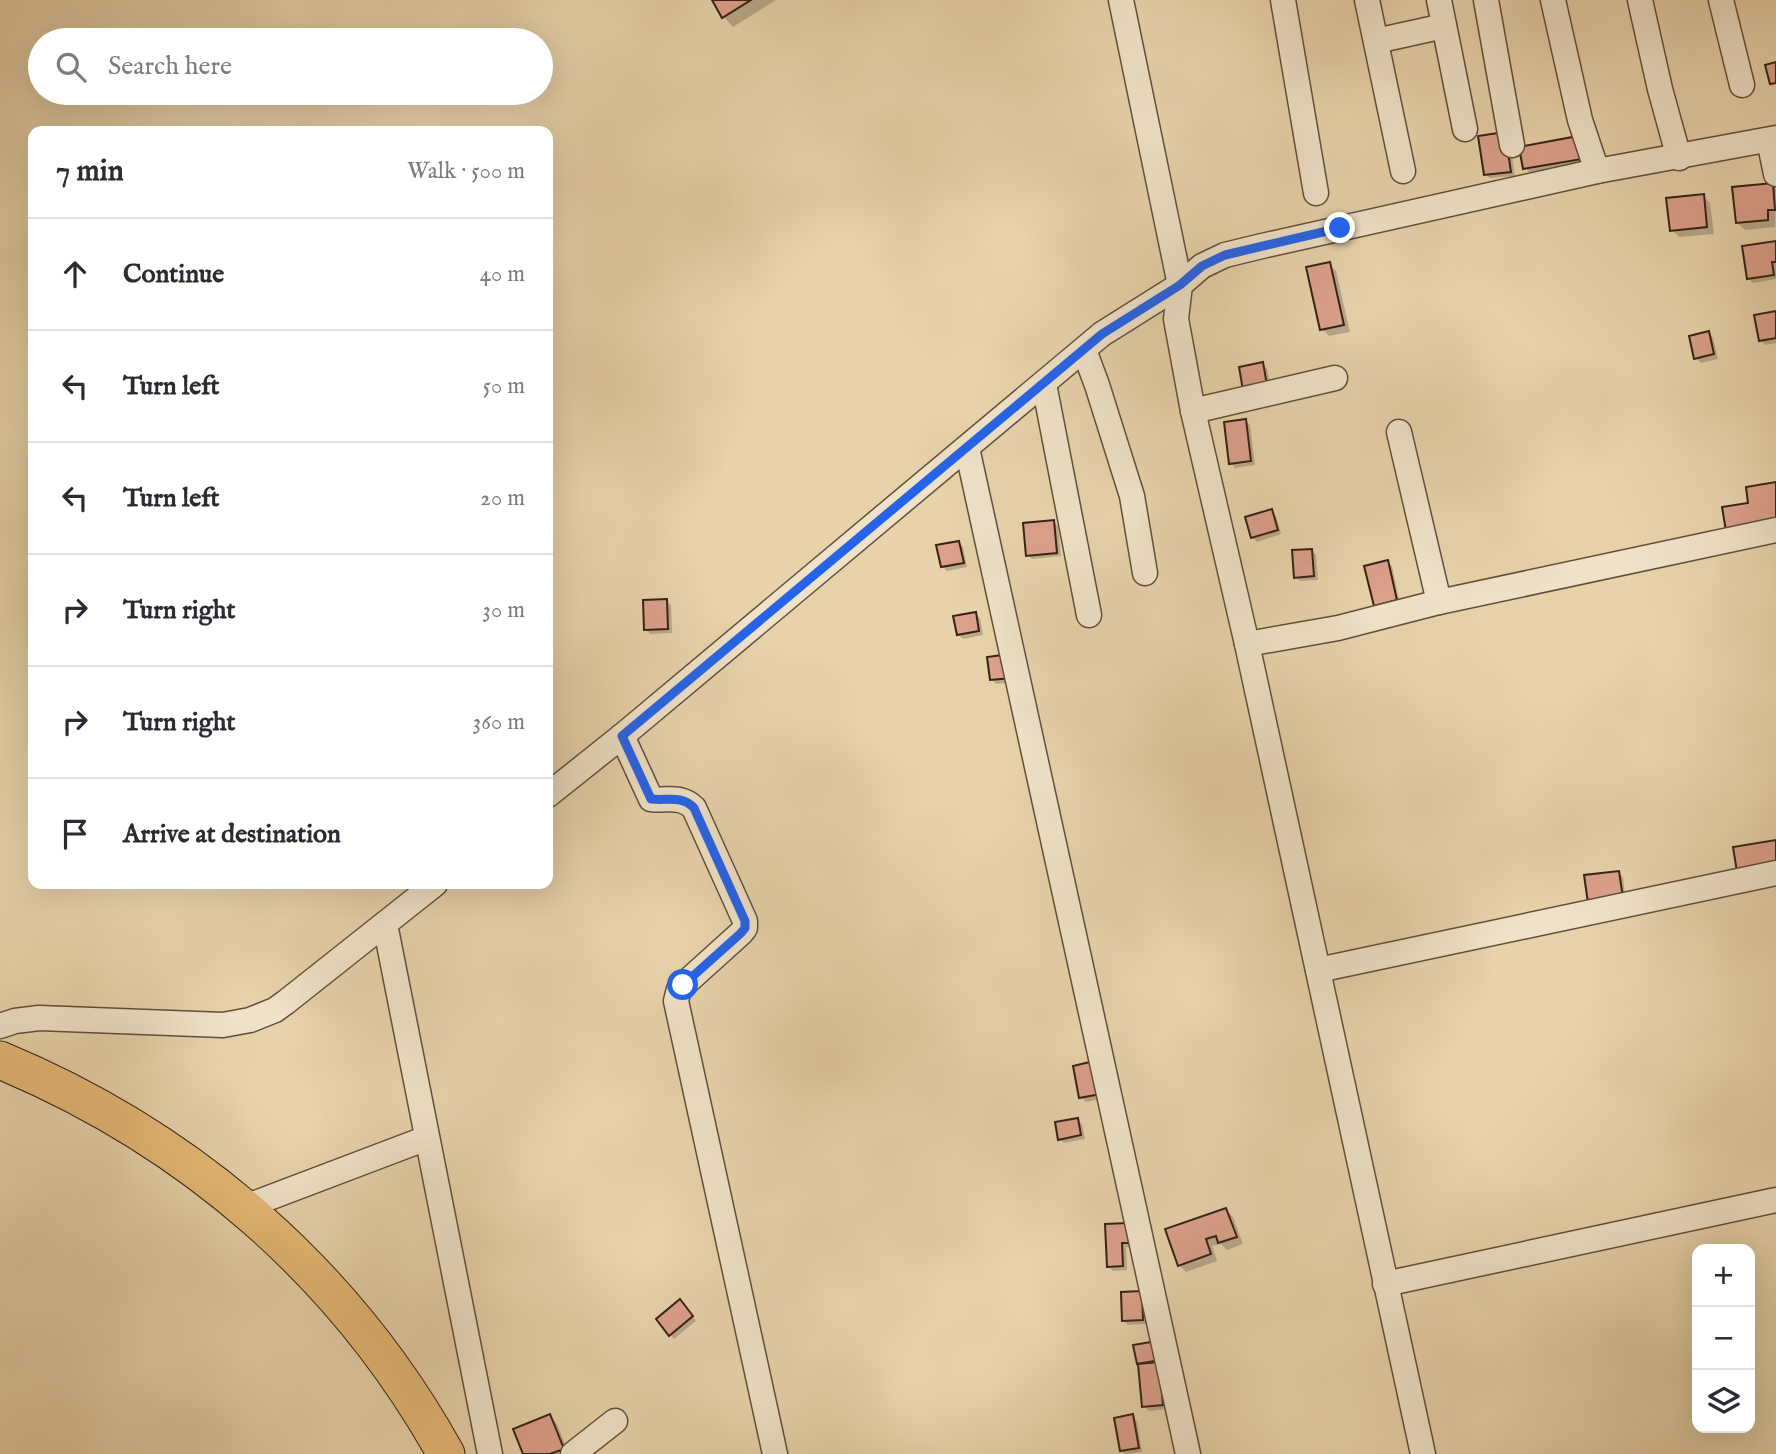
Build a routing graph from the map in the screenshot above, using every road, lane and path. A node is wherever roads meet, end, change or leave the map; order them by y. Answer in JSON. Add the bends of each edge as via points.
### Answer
{"nodes":[{"id":1,"x":1121,"y":0,"type":"edge"},
{"id":2,"x":1283,"y":0,"type":"edge"},
{"id":3,"x":1367,"y":0,"type":"edge"},
{"id":4,"x":1439,"y":0,"type":"edge"},
{"id":5,"x":1486,"y":0,"type":"edge"},
{"id":6,"x":1553,"y":0,"type":"edge"},
{"id":7,"x":1640,"y":0,"type":"edge"},
{"id":8,"x":1721,"y":0,"type":"edge"},
{"id":9,"x":1444,"y":26,"type":"junction"},
{"id":10,"x":1376,"y":41,"type":"junction"},
{"id":11,"x":1742,"y":85,"type":"dead end"},
{"id":12,"x":1465,"y":129,"type":"dead end"},
{"id":13,"x":1772,"y":139,"type":"edge"},
{"id":14,"x":1512,"y":145,"type":"dead end"},
{"id":15,"x":1679,"y":158,"type":"junction"},
{"id":16,"x":1403,"y":171,"type":"dead end"},
{"id":17,"x":1597,"y":171,"type":"junction"},
{"id":18,"x":1776,"y":174,"type":"edge"},
{"id":19,"x":1316,"y":194,"type":"dead end"},
{"id":20,"x":1180,"y":285,"type":"junction"},
{"id":21,"x":1084,"y":350,"type":"junction"},
{"id":22,"x":1335,"y":378,"type":"dead end"},
{"id":23,"x":1044,"y":384,"type":"junction"},
{"id":24,"x":1193,"y":411,"type":"junction"},
{"id":25,"x":1399,"y":432,"type":"dead end"},
{"id":26,"x":967,"y":449,"type":"junction"},
{"id":27,"x":1776,"y":530,"type":"edge"},
{"id":28,"x":1145,"y":573,"type":"dead end"},
{"id":29,"x":1439,"y":602,"type":"junction"},
{"id":30,"x":1089,"y":615,"type":"dead end"},
{"id":31,"x":1247,"y":644,"type":"junction"},
{"id":32,"x":622,"y":736,"type":"junction"},
{"id":33,"x":553,"y":791,"type":"edge"},
{"id":34,"x":1776,"y":873,"type":"edge"},
{"id":35,"x":429,"y":889,"type":"edge"},
{"id":36,"x":385,"y":924,"type":"junction"},
{"id":37,"x":1318,"y":970,"type":"junction"},
{"id":38,"x":0,"y":1026,"type":"edge"},
{"id":39,"x":0,"y":1060,"type":"edge"},
{"id":40,"x":0,"y":1082,"type":"edge"},
{"id":41,"x":427,"y":1138,"type":"junction"},
{"id":42,"x":1776,"y":1200,"type":"edge"},
{"id":43,"x":245,"y":1207,"type":"junction"},
{"id":44,"x":1385,"y":1284,"type":"junction"},
{"id":45,"x":615,"y":1421,"type":"dead end"},
{"id":46,"x":1418,"y":1452,"type":"edge"},
{"id":47,"x":422,"y":1454,"type":"edge"},
{"id":48,"x":446,"y":1454,"type":"edge"},
{"id":49,"x":490,"y":1454,"type":"edge"},
{"id":50,"x":573,"y":1454,"type":"edge"},
{"id":51,"x":775,"y":1454,"type":"edge"},
{"id":52,"x":1188,"y":1454,"type":"edge"}],
"edges":[{"from":1,"to":20,"type":"street"},
{"from":2,"to":19,"type":"street"},
{"from":3,"to":10,"type":"street"},
{"from":4,"to":9,"type":"street"},
{"from":5,"to":14,"type":"street"},
{"from":6,"to":17,"type":"street","via":[[1580,120]]},
{"from":7,"to":15,"type":"street"},
{"from":8,"to":11,"type":"street"},
{"from":9,"to":10,"type":"street"},
{"from":9,"to":12,"type":"street"},
{"from":10,"to":16,"type":"street"},
{"from":13,"to":15,"type":"street"},
{"from":13,"to":18,"type":"street"},
{"from":15,"to":17,"type":"street"},
{"from":17,"to":20,"type":"street","via":[[1225,255],[1202,266]]},
{"from":20,"to":21,"type":"street"},
{"from":20,"to":24,"type":"street","via":[[1177,319]]},
{"from":21,"to":23,"type":"street"},
{"from":21,"to":28,"type":"street","via":[[1132,496]]},
{"from":22,"to":24,"type":"street"},
{"from":23,"to":26,"type":"street"},
{"from":23,"to":30,"type":"street"},
{"from":24,"to":31,"type":"street"},
{"from":25,"to":29,"type":"street"},
{"from":26,"to":32,"type":"street"},
{"from":26,"to":52,"type":"street"},
{"from":27,"to":29,"type":"street"},
{"from":29,"to":31,"type":"street","via":[[1338,628]]},
{"from":31,"to":37,"type":"street"},
{"from":32,"to":33,"type":"street"},
{"from":32,"to":51,"type":"street","via":[[651,799],[677,799],[694,808],[745,921],[741,933],[679,989],[676,1000]]},
{"from":34,"to":37,"type":"street"},
{"from":35,"to":36,"type":"street"},
{"from":36,"to":38,"type":"street","via":[[286,1002],[250,1020],[210,1025],[39,1018]]},
{"from":36,"to":41,"type":"street"},
{"from":37,"to":44,"type":"street"},
{"from":39,"to":43,"type":"highway","via":[[127,1123],[188,1162]]},
{"from":40,"to":47,"type":"highway","via":[[62,1110],[144,1157],[255,1244],[351,1348]]},
{"from":41,"to":43,"type":"street"},
{"from":41,"to":49,"type":"street"},
{"from":42,"to":44,"type":"street"},
{"from":43,"to":48,"type":"highway","via":[[299,1256],[363,1329],[413,1397]]},
{"from":44,"to":46,"type":"street"},
{"from":45,"to":50,"type":"street"}]}
